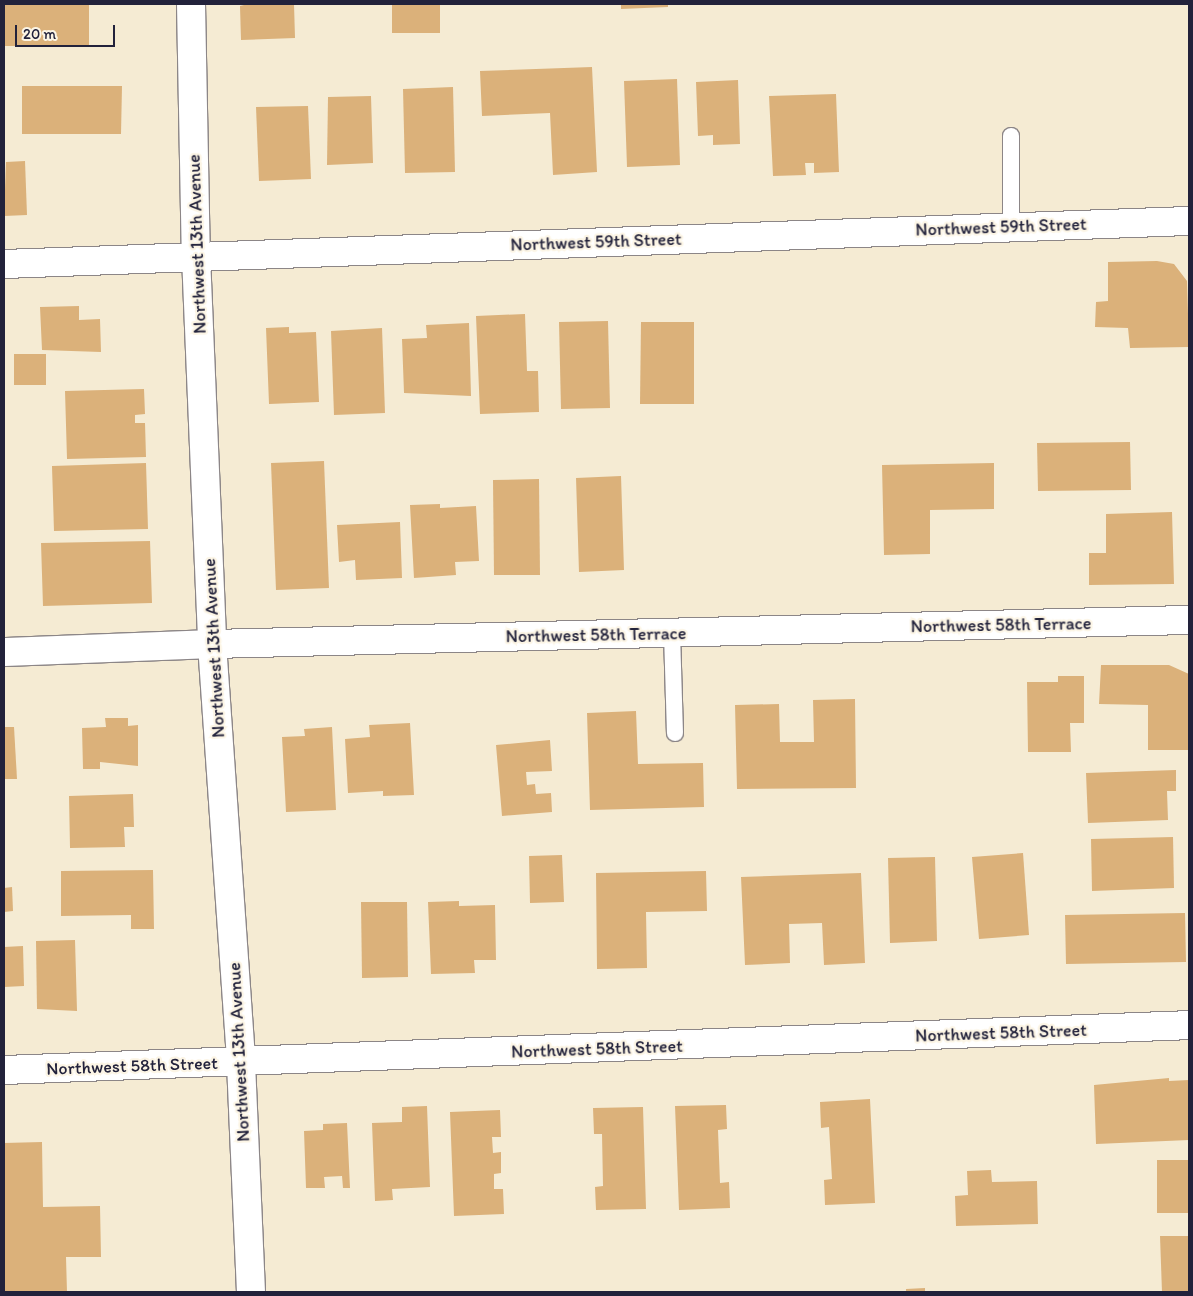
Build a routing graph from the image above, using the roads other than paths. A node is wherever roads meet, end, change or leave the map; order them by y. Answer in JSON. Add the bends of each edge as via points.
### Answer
{"nodes":[{"id":1,"x":191,"y":4,"type":"edge"},
{"id":2,"x":1011,"y":136,"type":"dead end"},
{"id":3,"x":1189,"y":221,"type":"edge"},
{"id":4,"x":1011,"y":227,"type":"junction"},
{"id":5,"x":196,"y":256,"type":"junction"},
{"id":6,"x":4,"y":264,"type":"edge"},
{"id":7,"x":1189,"y":620,"type":"edge"},
{"id":8,"x":672,"y":633,"type":"junction"},
{"id":9,"x":212,"y":644,"type":"junction"},
{"id":10,"x":4,"y":652,"type":"edge"},
{"id":11,"x":675,"y":733,"type":"dead end"},
{"id":12,"x":1189,"y":1025,"type":"edge"},
{"id":13,"x":241,"y":1063,"type":"junction"},
{"id":14,"x":4,"y":1070,"type":"edge"},
{"id":15,"x":251,"y":1292,"type":"edge"}],
"edges":[{"from":1,"to":5,"type":"street","name":"Northwest 13th Avenue"},
{"from":2,"to":4,"type":"lane"},
{"from":3,"to":4,"type":"street","name":"Northwest 59th Street"},
{"from":4,"to":5,"type":"street","name":"Northwest 59th Street"},
{"from":5,"to":6,"type":"street","name":"Northwest 59th Street"},
{"from":5,"to":9,"type":"street","name":"Northwest 13th Avenue"},
{"from":7,"to":8,"type":"street","name":"Northwest 58th Terrace"},
{"from":8,"to":9,"type":"street","name":"Northwest 58th Terrace"},
{"from":8,"to":11,"type":"lane"},
{"from":9,"to":10,"type":"street","name":"Northwest 58th Terrace"},
{"from":9,"to":13,"type":"street","name":"Northwest 13th Avenue"},
{"from":12,"to":13,"type":"street","name":"Northwest 58th Street"},
{"from":13,"to":14,"type":"street","name":"Northwest 58th Street"},
{"from":13,"to":15,"type":"street","name":"Northwest 13th Avenue"}]}
